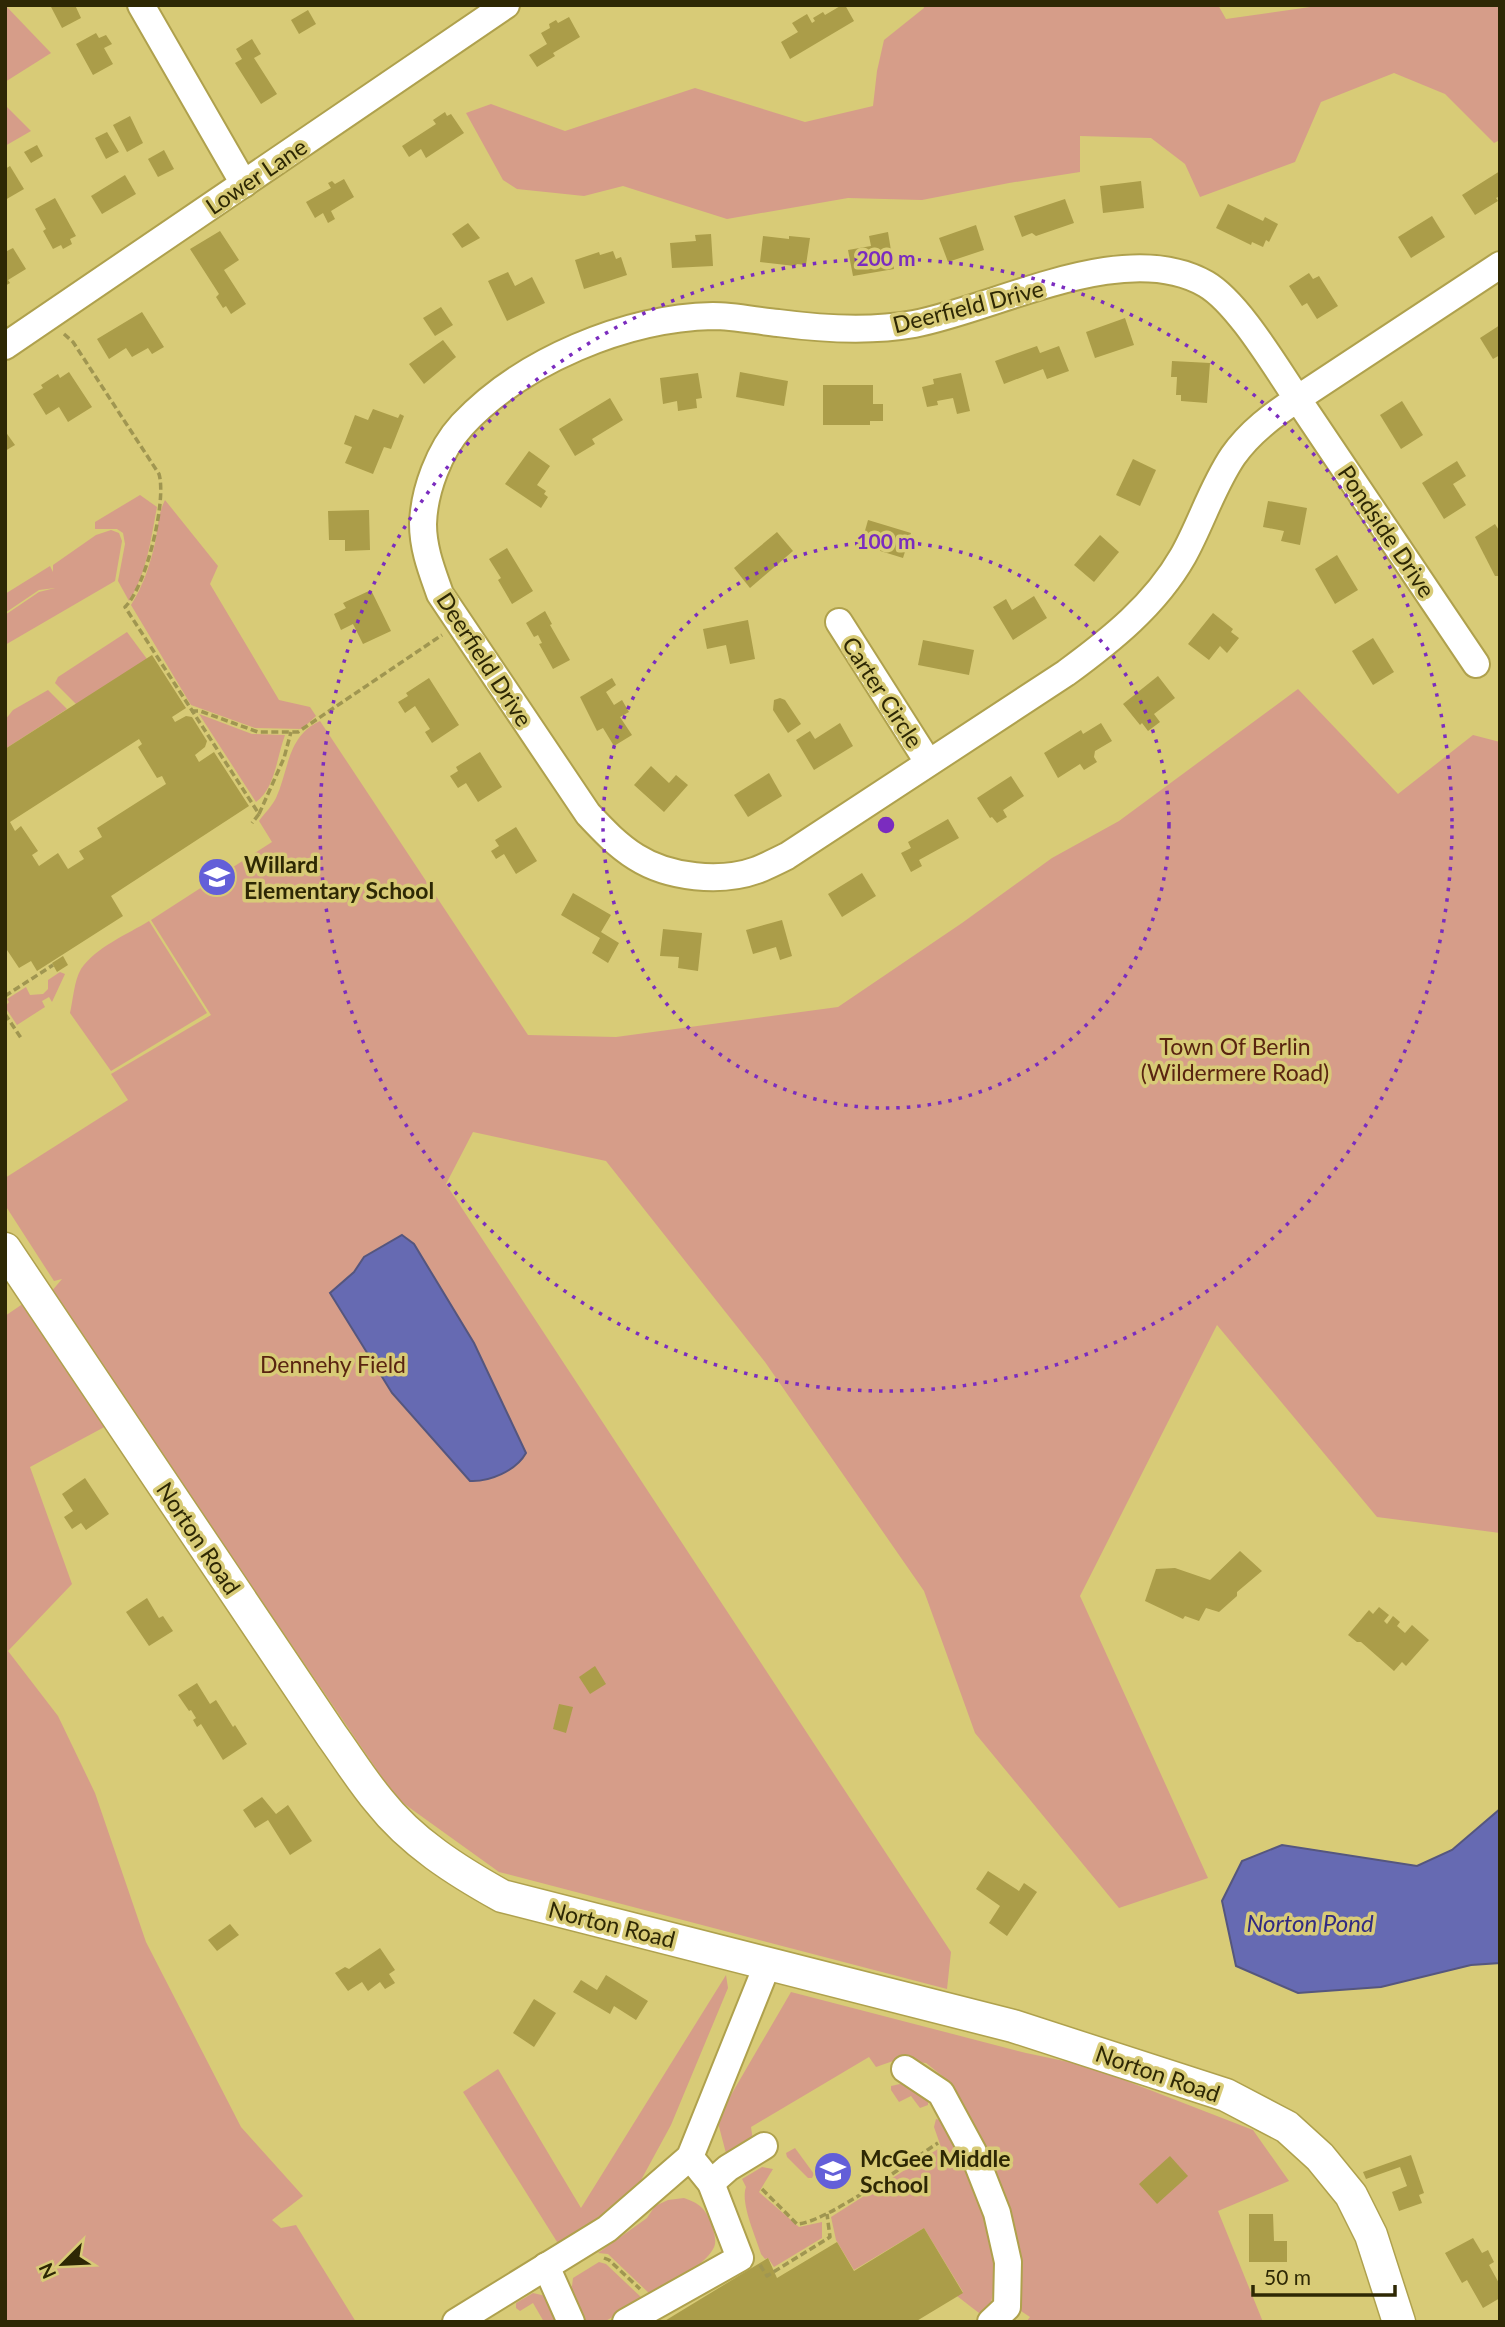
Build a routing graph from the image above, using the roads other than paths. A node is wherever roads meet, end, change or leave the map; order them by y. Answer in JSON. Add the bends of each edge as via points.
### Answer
{"nodes":[{"id":1,"x":141,"y":5,"type":"edge"},
{"id":2,"x":506,"y":5,"type":"edge"},
{"id":3,"x":244,"y":184,"type":"junction"},
{"id":4,"x":1500,"y":265,"type":"edge"},
{"id":5,"x":5,"y":346,"type":"edge"},
{"id":6,"x":1297,"y":399,"type":"junction"},
{"id":7,"x":839,"y":622,"type":"dead end"},
{"id":8,"x":1476,"y":664,"type":"dead end"},
{"id":9,"x":928,"y":762,"type":"junction"},
{"id":10,"x":5,"y":1249,"type":"edge"},
{"id":11,"x":768,"y":1963,"type":"junction"},
{"id":12,"x":905,"y":2069,"type":"dead end"},
{"id":13,"x":764,"y":2146,"type":"dead end"},
{"id":14,"x":690,"y":2157,"type":"junction"},
{"id":15,"x":711,"y":2183,"type":"junction"},
{"id":16,"x":546,"y":2266,"type":"junction"},
{"id":17,"x":456,"y":2322,"type":"edge"},
{"id":18,"x":571,"y":2322,"type":"edge"},
{"id":19,"x":626,"y":2322,"type":"edge"},
{"id":20,"x":991,"y":2322,"type":"edge"},
{"id":21,"x":1399,"y":2322,"type":"edge"}],
"edges":[{"from":1,"to":3,"type":"street"},
{"from":2,"to":3,"type":"street","name":"Lower Lane"},
{"from":3,"to":5,"type":"street","name":"Lower Lane"},
{"from":4,"to":6,"type":"street","name":"Deerfield Drive"},
{"from":6,"to":8,"type":"street","name":"Pondside Drive"},
{"from":6,"to":9,"type":"street","name":"Deerfield Drive","via":[[1252,432],[1234,455],[1183,557],[1135,618],[1066,673]]},
{"from":6,"to":9,"type":"street","name":"Deerfield Drive","via":[[1240,315],[1207,285],[1173,270],[1137,267],[1088,274],[914,324],[815,328],[716,316],[661,321],[571,350],[499,393],[460,427],[428,490],[423,525],[428,560],[440,594],[588,814],[638,859],[701,876],[757,870],[787,856]]},
{"from":7,"to":9,"type":"street","name":"Carter Circle"},
{"from":10,"to":11,"type":"main road","name":"Norton Road","via":[[332,1736],[380,1803],[407,1831],[463,1874],[502,1896]]},
{"from":11,"to":14,"type":"street"},
{"from":11,"to":21,"type":"main road","name":"Norton Road","via":[[1013,2026],[1148,2068],[1226,2095],[1287,2127],[1351,2195],[1371,2235]]},
{"from":12,"to":20,"type":"street","via":[[941,2093],[973,2152],[997,2213],[1008,2262],[1007,2306]]},
{"from":13,"to":15,"type":"street"},
{"from":14,"to":15,"type":"street"},
{"from":14,"to":16,"type":"street","via":[[607,2229]]},
{"from":15,"to":19,"type":"street","via":[[740,2258]]},
{"from":16,"to":17,"type":"street"},
{"from":16,"to":18,"type":"street"}]}
